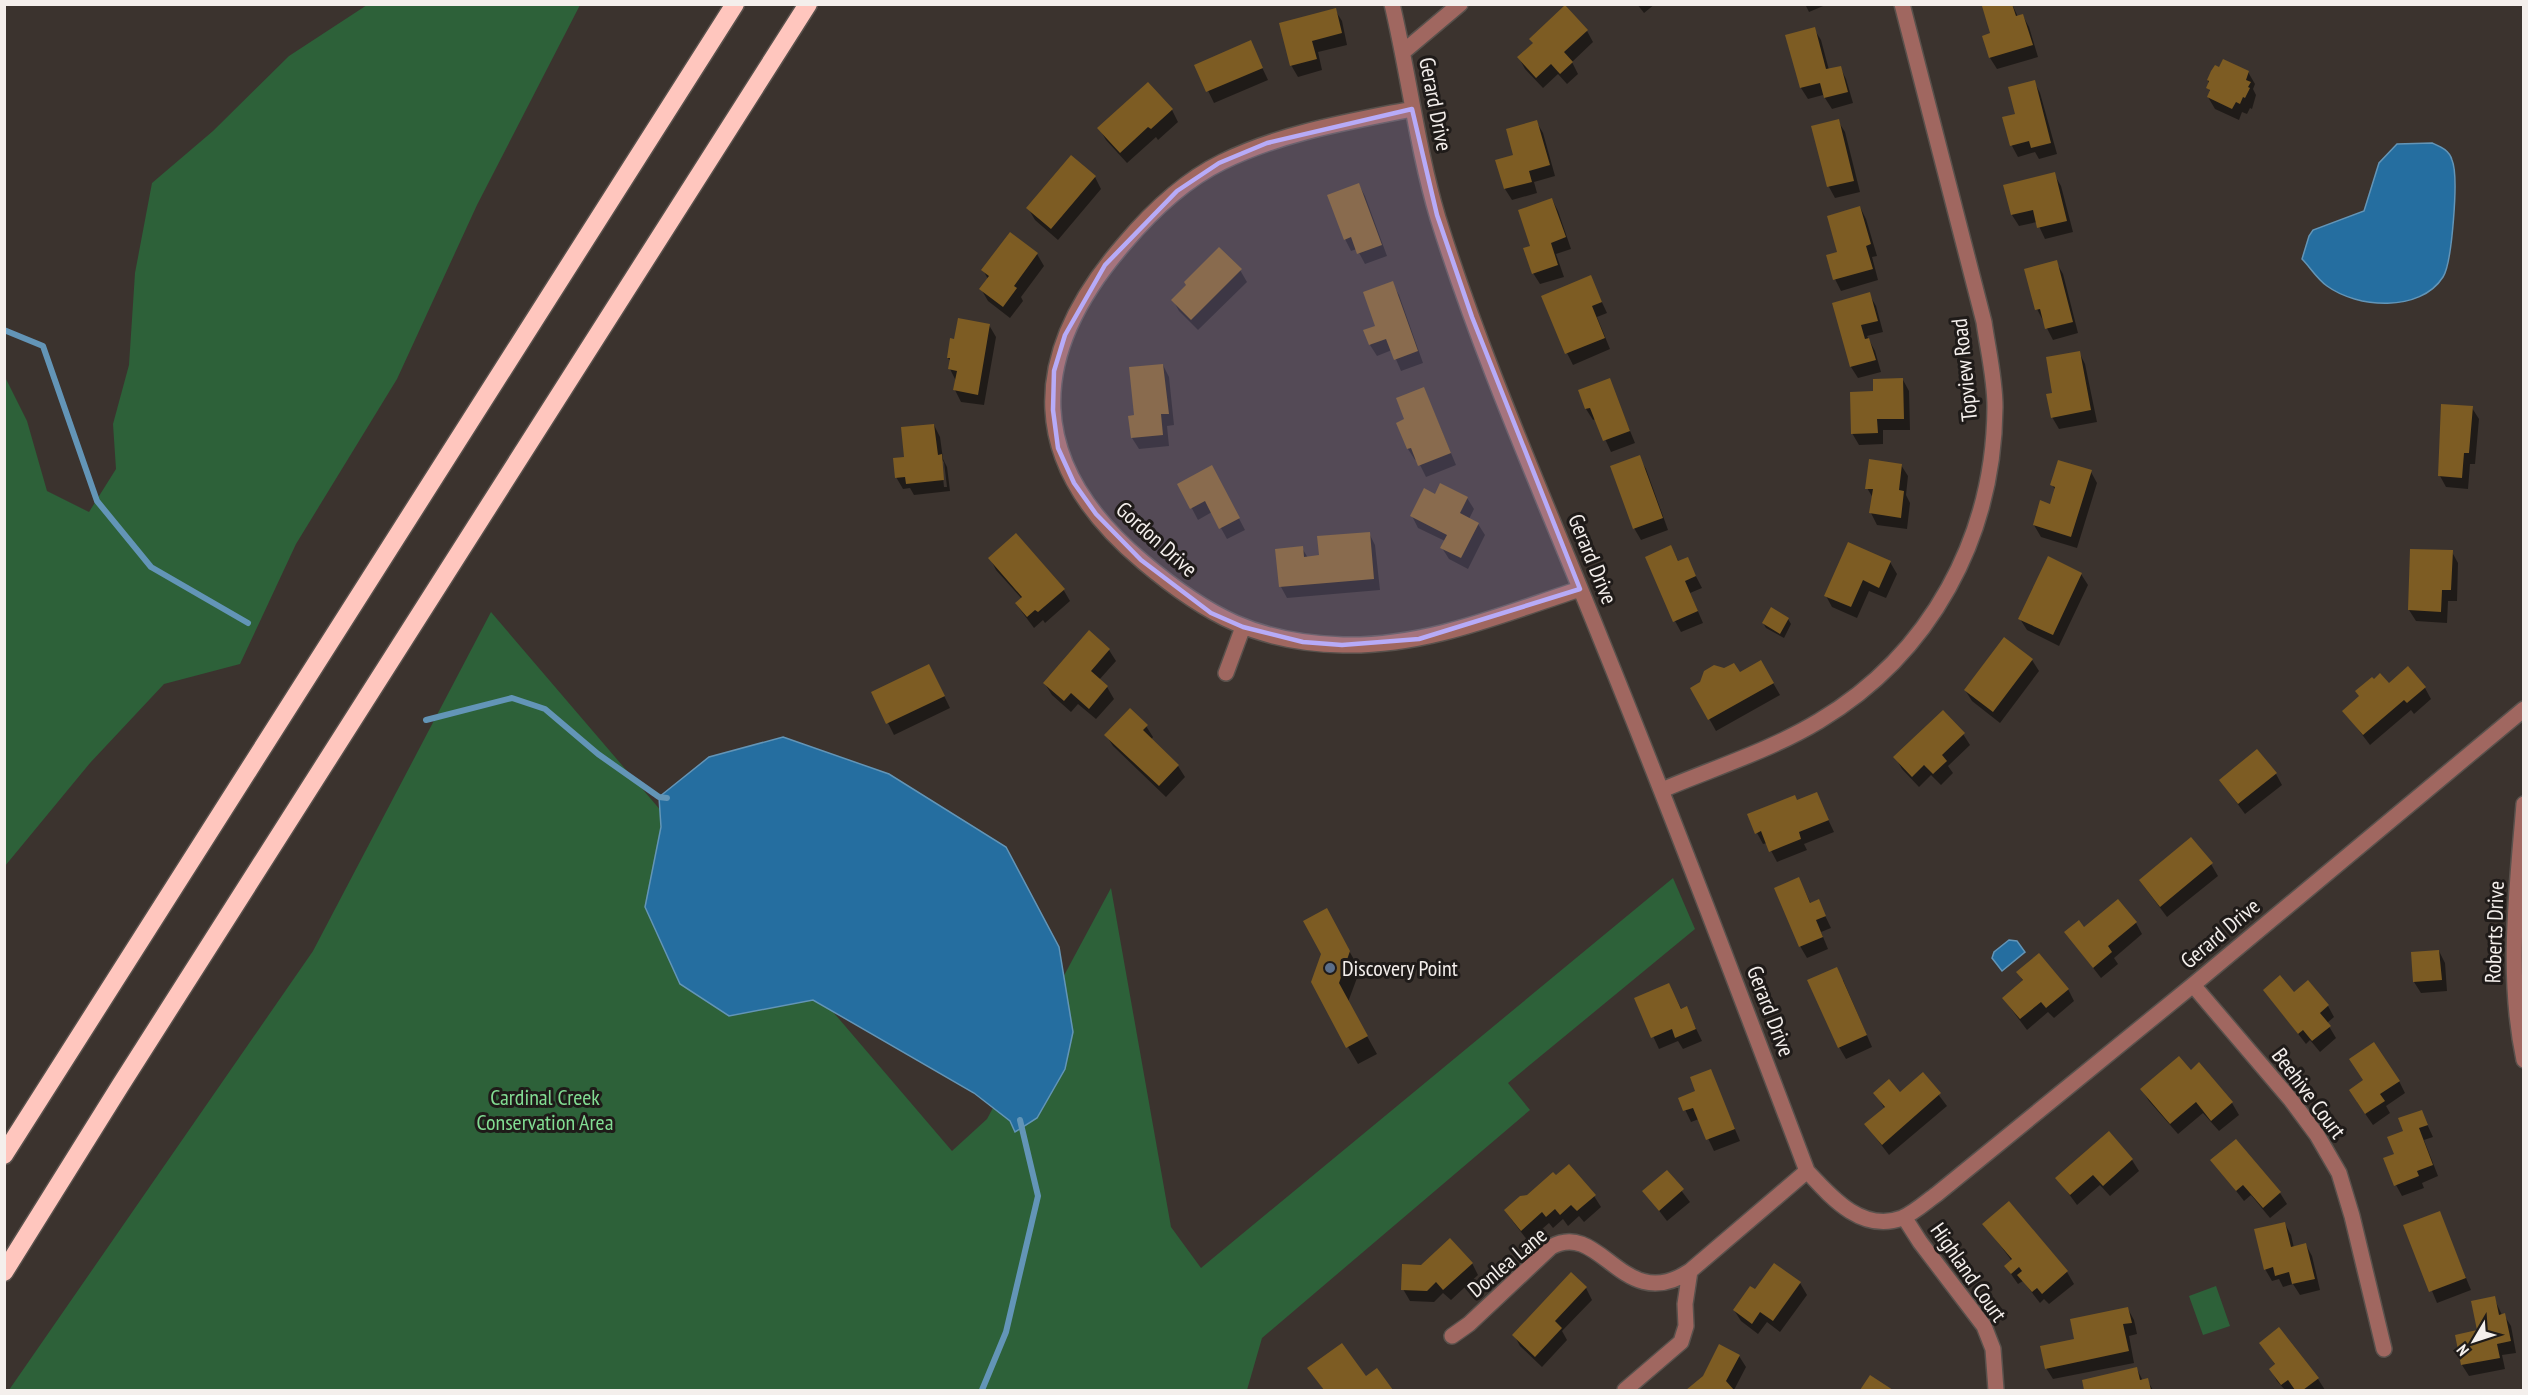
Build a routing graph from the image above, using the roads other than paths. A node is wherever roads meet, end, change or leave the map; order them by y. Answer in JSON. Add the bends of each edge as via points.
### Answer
{"nodes":[{"id":1,"x":735,"y":4,"type":"edge"},
{"id":2,"x":808,"y":4,"type":"edge"},
{"id":3,"x":1392,"y":4,"type":"edge"},
{"id":4,"x":1460,"y":4,"type":"edge"},
{"id":5,"x":1902,"y":4,"type":"edge"},
{"id":6,"x":1403,"y":52,"type":"junction"},
{"id":7,"x":1412,"y":109,"type":"junction"},
{"id":8,"x":1581,"y":589,"type":"junction"},
{"id":9,"x":1243,"y":627,"type":"junction"},
{"id":10,"x":1226,"y":673,"type":"dead end"},
{"id":11,"x":2523,"y":709,"type":"edge"},
{"id":12,"x":1662,"y":790,"type":"junction"},
{"id":13,"x":2523,"y":804,"type":"edge"},
{"id":14,"x":2193,"y":985,"type":"junction"},
{"id":15,"x":2518,"y":990,"type":"edge"},
{"id":16,"x":2523,"y":1060,"type":"edge"},
{"id":17,"x":4,"y":1155,"type":"edge"},
{"id":18,"x":1807,"y":1171,"type":"junction"},
{"id":19,"x":1904,"y":1217,"type":"junction"},
{"id":20,"x":1690,"y":1271,"type":"junction"},
{"id":21,"x":4,"y":1272,"type":"edge"},
{"id":22,"x":1452,"y":1336,"type":"dead end"},
{"id":23,"x":2384,"y":1349,"type":"dead end"},
{"id":24,"x":1625,"y":1390,"type":"edge"},
{"id":25,"x":1996,"y":1390,"type":"edge"}],
"edges":[{"from":1,"to":17,"type":"highway"},
{"from":2,"to":21,"type":"highway"},
{"from":3,"to":6,"type":"street","name":"Gerard Drive"},
{"from":4,"to":6,"type":"street"},
{"from":5,"to":12,"type":"street","name":"Topview Road","via":[[1989,353],[1995,406],[1992,460],[1981,513],[1962,564],[1935,613],[1863,693],[1818,722]]},
{"from":6,"to":7,"type":"street","name":"Gerard Drive"},
{"from":7,"to":8,"type":"street","name":"Gerard Drive","via":[[1437,215],[1472,317]]},
{"from":7,"to":9,"type":"street","name":"Gordon Drive","via":[[1267,143],[1220,163],[1184,186],[1139,226],[1105,265],[1065,335],[1054,371],[1053,410],[1058,447],[1074,483],[1096,514],[1134,554],[1211,613]]},
{"from":8,"to":9,"type":"street","name":"Gordon Drive","via":[[1455,630],[1382,645],[1303,642]]},
{"from":8,"to":12,"type":"street","name":"Gerard Drive"},
{"from":9,"to":10,"type":"street"},
{"from":11,"to":14,"type":"street","name":"Gerard Drive"},
{"from":12,"to":18,"type":"street","name":"Gerard Drive"},
{"from":13,"to":15,"type":"street","name":"Roberts Drive","via":[[2514,928]]},
{"from":14,"to":19,"type":"street","name":"Gerard Drive","via":[[1956,1180]]},
{"from":14,"to":23,"type":"street","name":"Beehive Court","via":[[2291,1100],[2318,1135],[2339,1173]]},
{"from":15,"to":16,"type":"street","name":"Roberts Drive","via":[[2516,1026]]},
{"from":18,"to":19,"type":"street","name":"Gerard Drive","via":[[1852,1213],[1876,1221]]},
{"from":18,"to":20,"type":"street","name":"Donlea Lane"},
{"from":19,"to":25,"type":"street","name":"Highland Court","via":[[1984,1326],[1993,1350]]},
{"from":20,"to":22,"type":"street","name":"Donlea Lane","via":[[1667,1284],[1644,1283],[1577,1242],[1559,1242]]},
{"from":20,"to":24,"type":"street","via":[[1681,1342]]}]}
